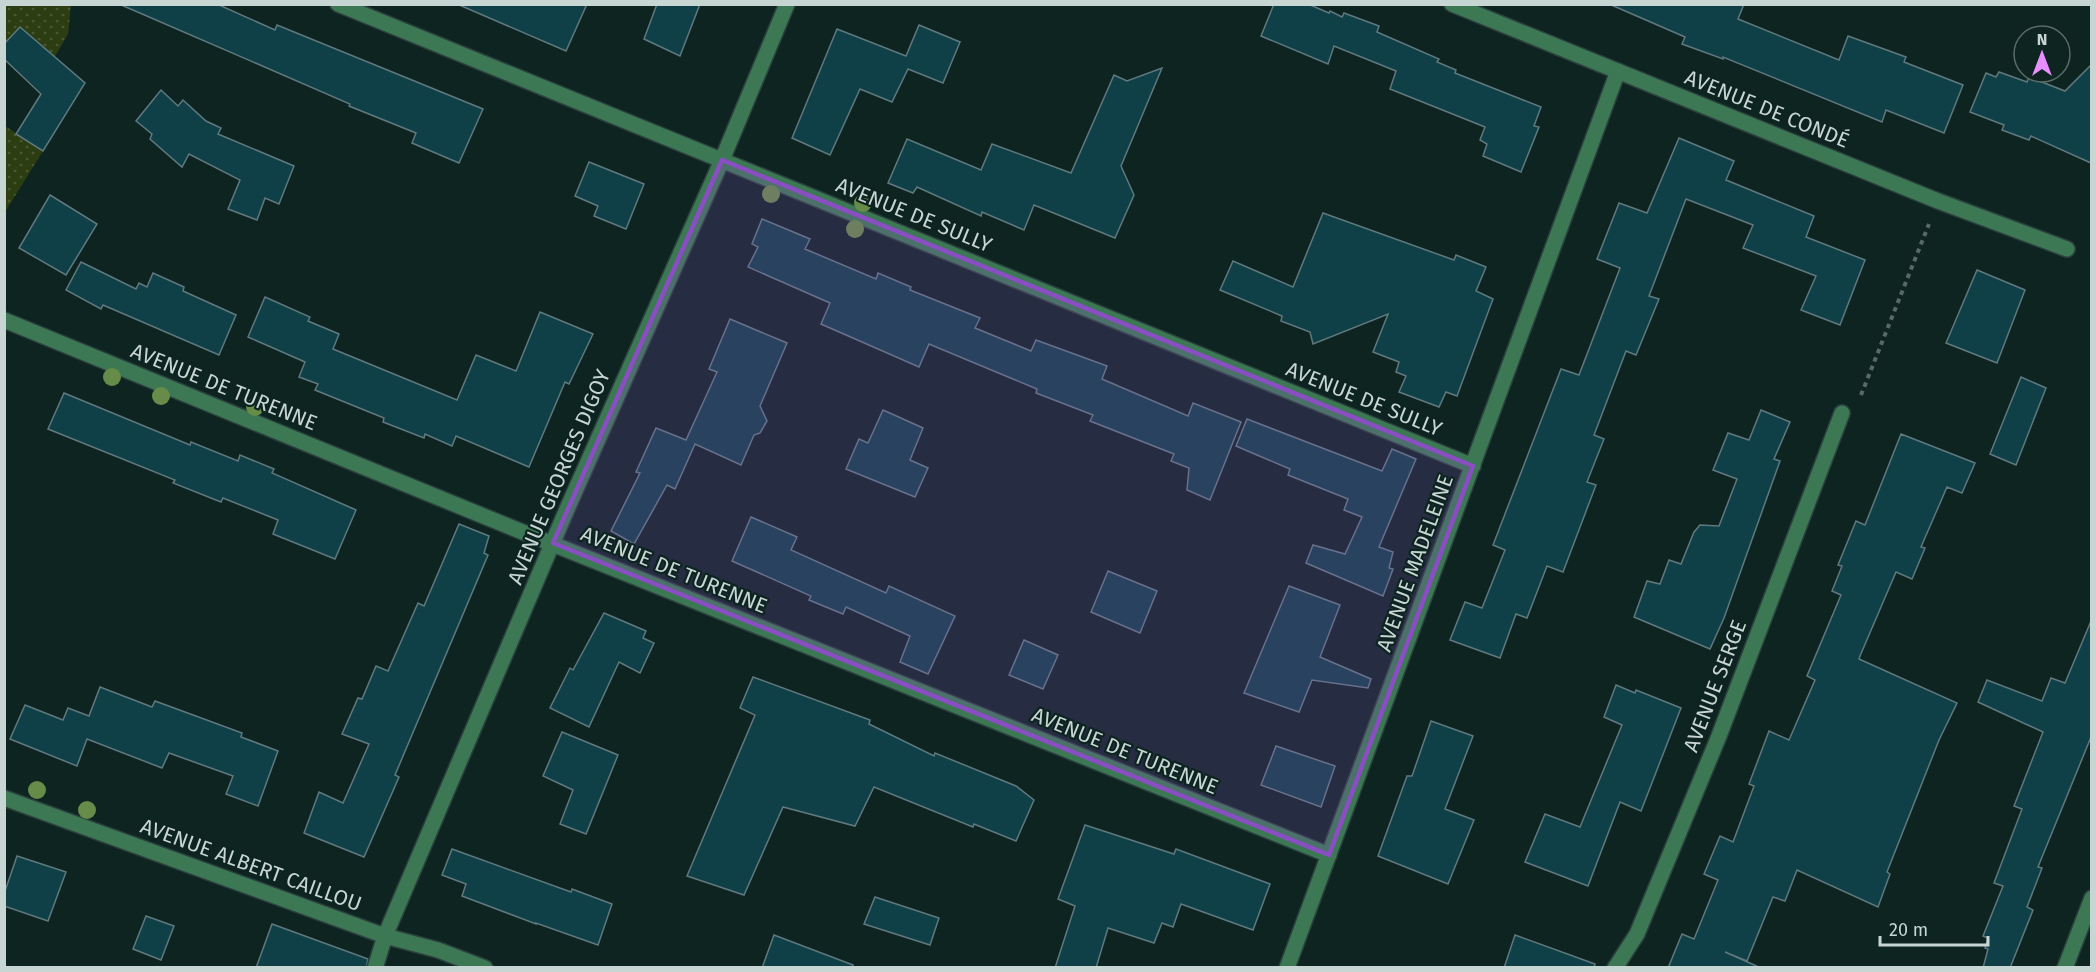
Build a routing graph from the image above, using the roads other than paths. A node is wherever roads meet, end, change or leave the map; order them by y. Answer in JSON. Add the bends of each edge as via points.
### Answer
{"nodes":[{"id":1,"x":338,"y":4,"type":"edge"},
{"id":2,"x":787,"y":4,"type":"edge"},
{"id":3,"x":1452,"y":4,"type":"edge"},
{"id":4,"x":1618,"y":71,"type":"junction"},
{"id":5,"x":722,"y":160,"type":"junction"},
{"id":6,"x":2067,"y":249,"type":"dead end"},
{"id":7,"x":4,"y":320,"type":"edge"},
{"id":8,"x":1842,"y":413,"type":"road end"},
{"id":9,"x":1473,"y":466,"type":"junction"},
{"id":10,"x":553,"y":543,"type":"junction"},
{"id":11,"x":4,"y":798,"type":"edge"},
{"id":12,"x":1329,"y":855,"type":"junction"},
{"id":13,"x":2091,"y":898,"type":"edge"},
{"id":14,"x":385,"y":936,"type":"junction"},
{"id":15,"x":375,"y":968,"type":"edge"},
{"id":16,"x":485,"y":968,"type":"edge"},
{"id":17,"x":1287,"y":968,"type":"edge"},
{"id":18,"x":1615,"y":968,"type":"edge"},
{"id":19,"x":2065,"y":968,"type":"edge"}],
"edges":[{"from":1,"to":5,"type":"street","name":"AVENUE DE SULLY"},
{"from":2,"to":5,"type":"street","name":"AVENUE GEORGES DIGOY"},
{"from":3,"to":4,"type":"street","name":"AVENUE DE CONDÉ"},
{"from":4,"to":6,"type":"street","name":"AVENUE DE CONDÉ"},
{"from":4,"to":9,"type":"street","name":"AVENUE MADELEINE"},
{"from":5,"to":9,"type":"street","name":"AVENUE DE SULLY"},
{"from":5,"to":10,"type":"street","name":"AVENUE GEORGES DIGOY"},
{"from":7,"to":10,"type":"street","name":"AVENUE DE TURENNE"},
{"from":8,"to":18,"type":"street","name":"AVENUE SERGE","via":[[1714,747],[1637,934]]},
{"from":9,"to":12,"type":"street","name":"AVENUE MADELEINE"},
{"from":10,"to":12,"type":"street","name":"AVENUE DE TURENNE"},
{"from":10,"to":14,"type":"street","name":"AVENUE GEORGES DIGOY"},
{"from":11,"to":14,"type":"street","name":"AVENUE ALBERT CAILLOU"},
{"from":12,"to":17,"type":"street","name":"AVENUE MADELEINE"},
{"from":13,"to":19,"type":"street"},
{"from":14,"to":15,"type":"street","name":"AVENUE GEORGES DIGOY"},
{"from":14,"to":16,"type":"street","name":"AVENUE ALBERT CAILLOU"}]}
